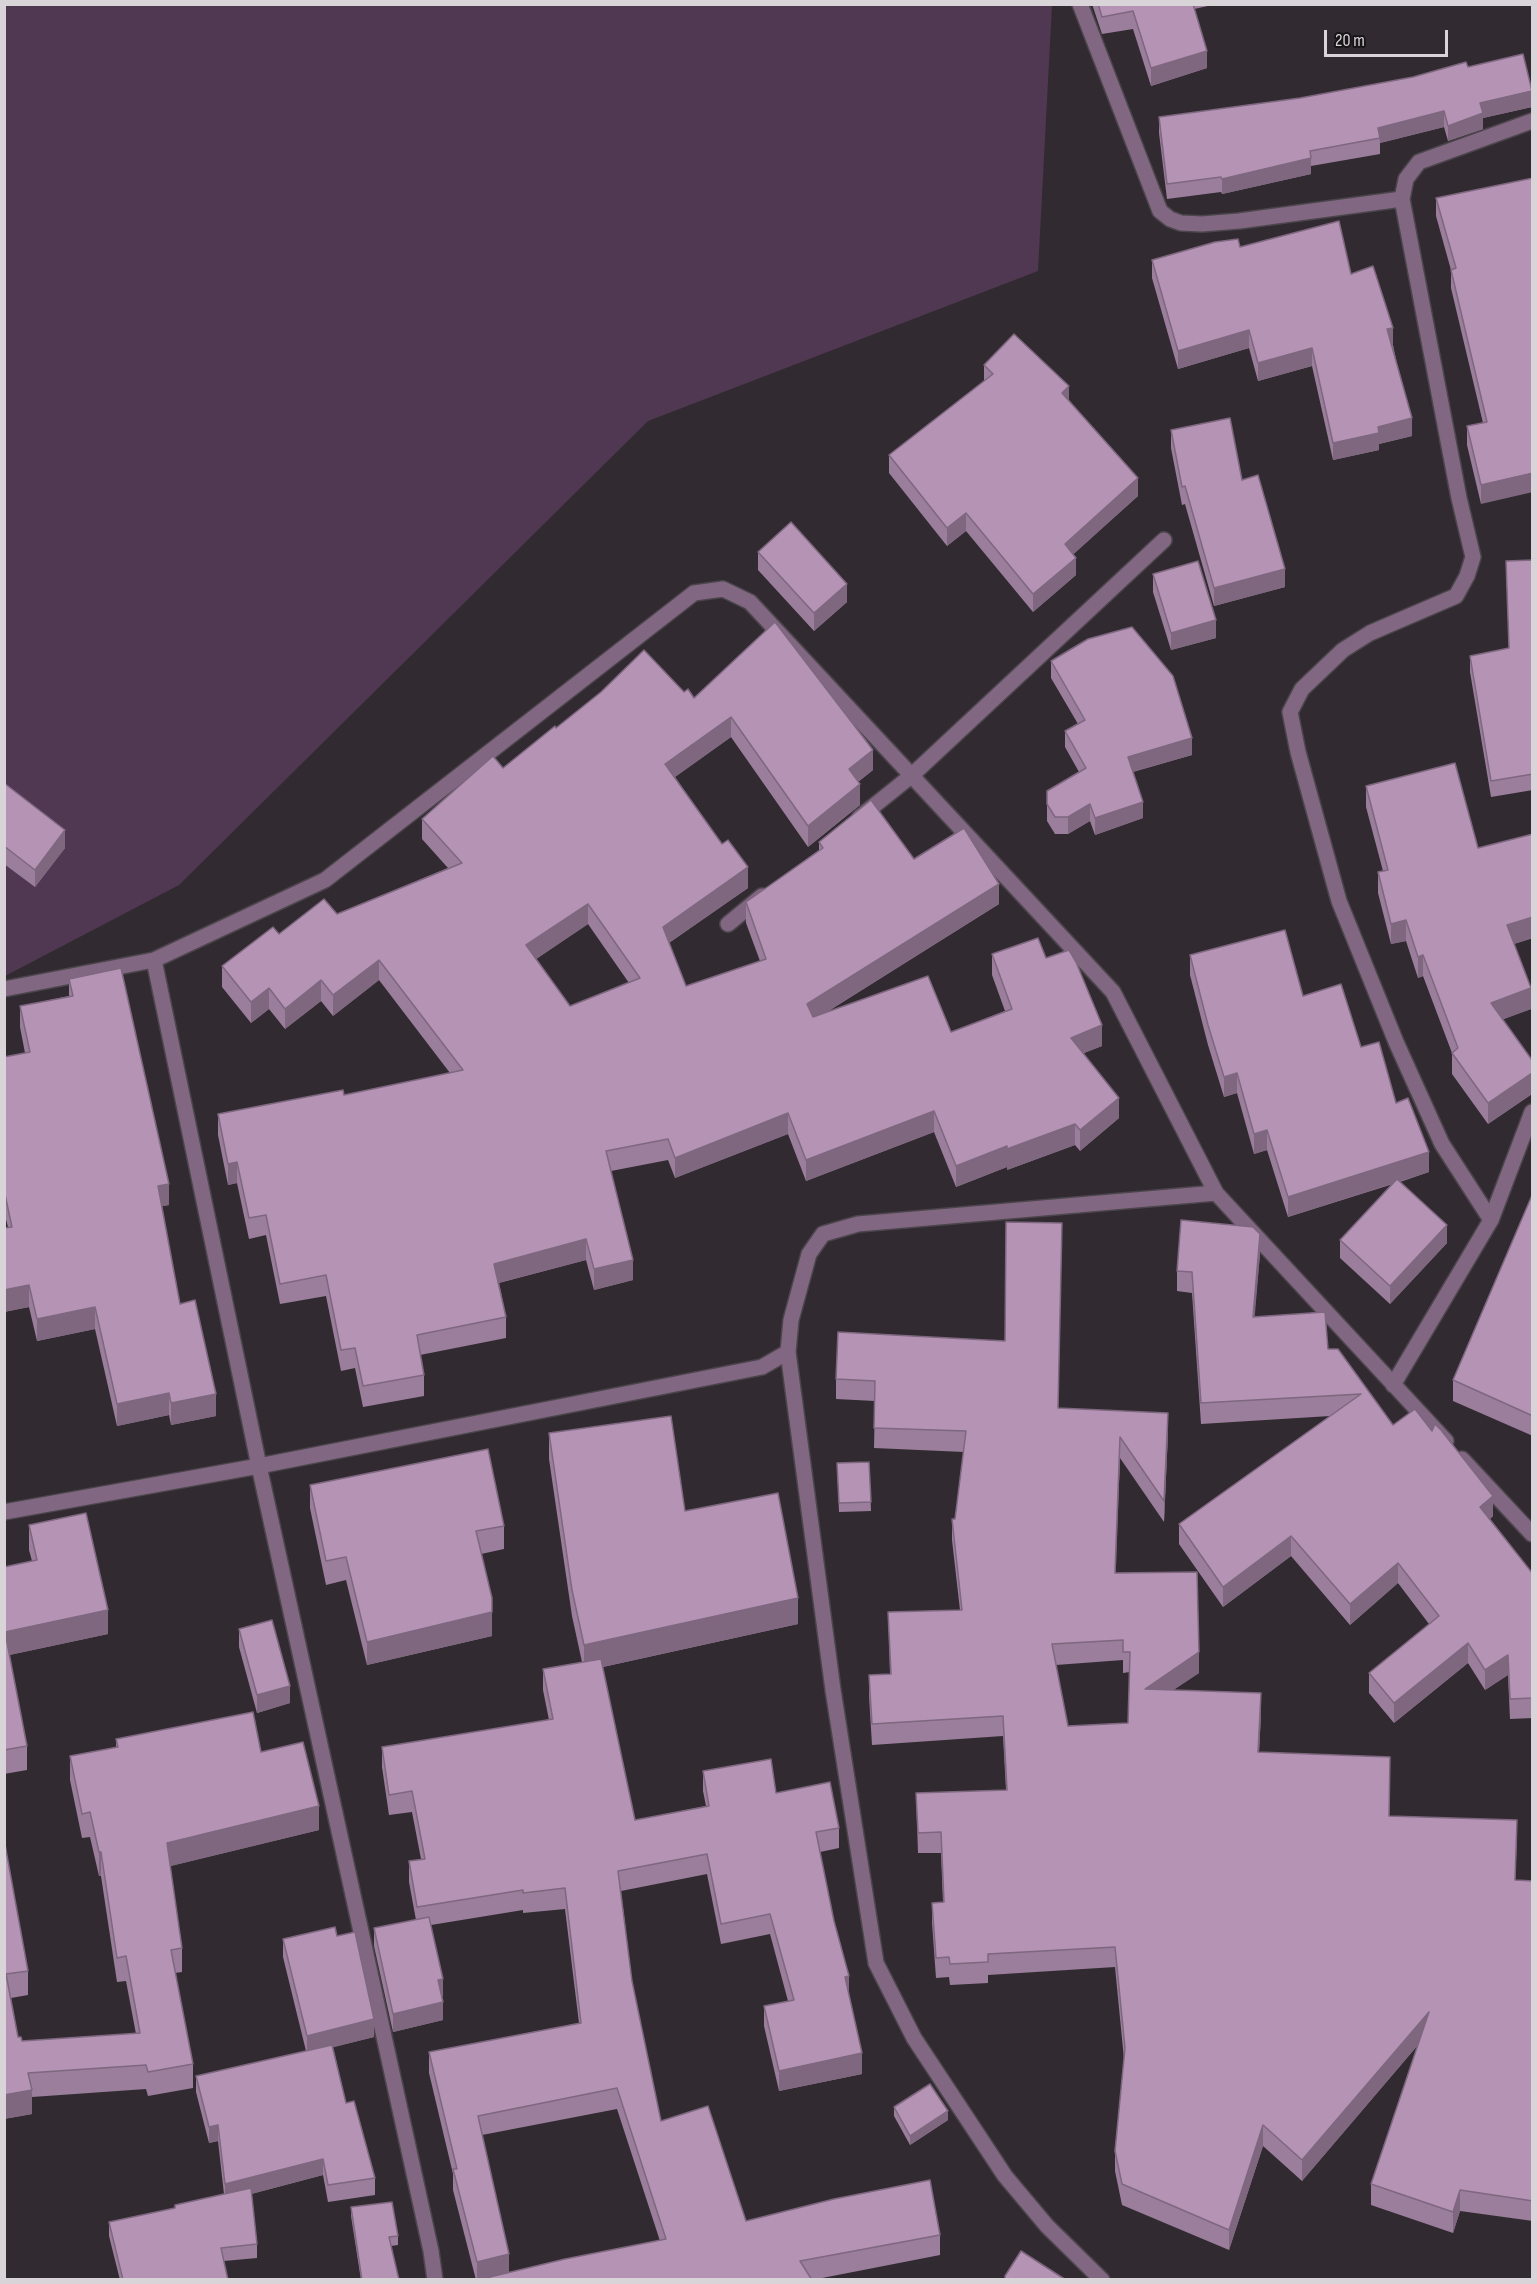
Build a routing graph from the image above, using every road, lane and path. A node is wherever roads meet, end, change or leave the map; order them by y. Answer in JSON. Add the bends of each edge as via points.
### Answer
{"nodes":[{"id":1,"x":1080,"y":4,"type":"edge"},
{"id":2,"x":1533,"y":121,"type":"edge"},
{"id":3,"x":1402,"y":199,"type":"junction"},
{"id":4,"x":1164,"y":540,"type":"dead end"},
{"id":5,"x":910,"y":776,"type":"junction"},
{"id":6,"x":847,"y":828,"type":"edge"},
{"id":7,"x":774,"y":887,"type":"edge"},
{"id":8,"x":728,"y":924,"type":"dead end"},
{"id":9,"x":153,"y":960,"type":"junction"},
{"id":10,"x":4,"y":988,"type":"edge"},
{"id":11,"x":1533,"y":1112,"type":"edge"},
{"id":12,"x":1216,"y":1193,"type":"junction"},
{"id":13,"x":1491,"y":1220,"type":"junction"},
{"id":14,"x":788,"y":1352,"type":"junction"},
{"id":15,"x":1393,"y":1385,"type":"junction"},
{"id":16,"x":259,"y":1466,"type":"junction"},
{"id":17,"x":4,"y":1512,"type":"edge"},
{"id":18,"x":1533,"y":1534,"type":"edge"},
{"id":19,"x":435,"y":2280,"type":"edge"},
{"id":20,"x":1102,"y":2280,"type":"edge"}],
"edges":[{"from":1,"to":3,"type":"street","via":[[1160,211],[1170,219],[1202,224],[1239,221]]},
{"from":2,"to":3,"type":"street","via":[[1419,162],[1406,179]]},
{"from":3,"to":13,"type":"street","via":[[1473,557],[1456,596],[1370,633],[1343,650],[1302,689],[1290,712],[1339,901],[1442,1144]]},
{"from":4,"to":5,"type":"street"},
{"from":5,"to":6,"type":"street"},
{"from":5,"to":9,"type":"street","via":[[750,602],[723,589],[694,593],[325,880]]},
{"from":5,"to":12,"type":"street","via":[[1113,992]]},
{"from":7,"to":8,"type":"street"},
{"from":9,"to":10,"type":"street"},
{"from":9,"to":16,"type":"street"},
{"from":11,"to":13,"type":"street"},
{"from":12,"to":14,"type":"street","via":[[858,1224],[823,1234],[809,1254],[791,1320]]},
{"from":12,"to":15,"type":"street"},
{"from":13,"to":15,"type":"street"},
{"from":14,"to":16,"type":"street","via":[[762,1367]]},
{"from":14,"to":20,"type":"street","via":[[833,1690],[876,1963],[914,2038],[1005,2176],[1047,2226]]},
{"from":15,"to":18,"type":"street"},
{"from":16,"to":17,"type":"street"},
{"from":16,"to":19,"type":"street"}]}
